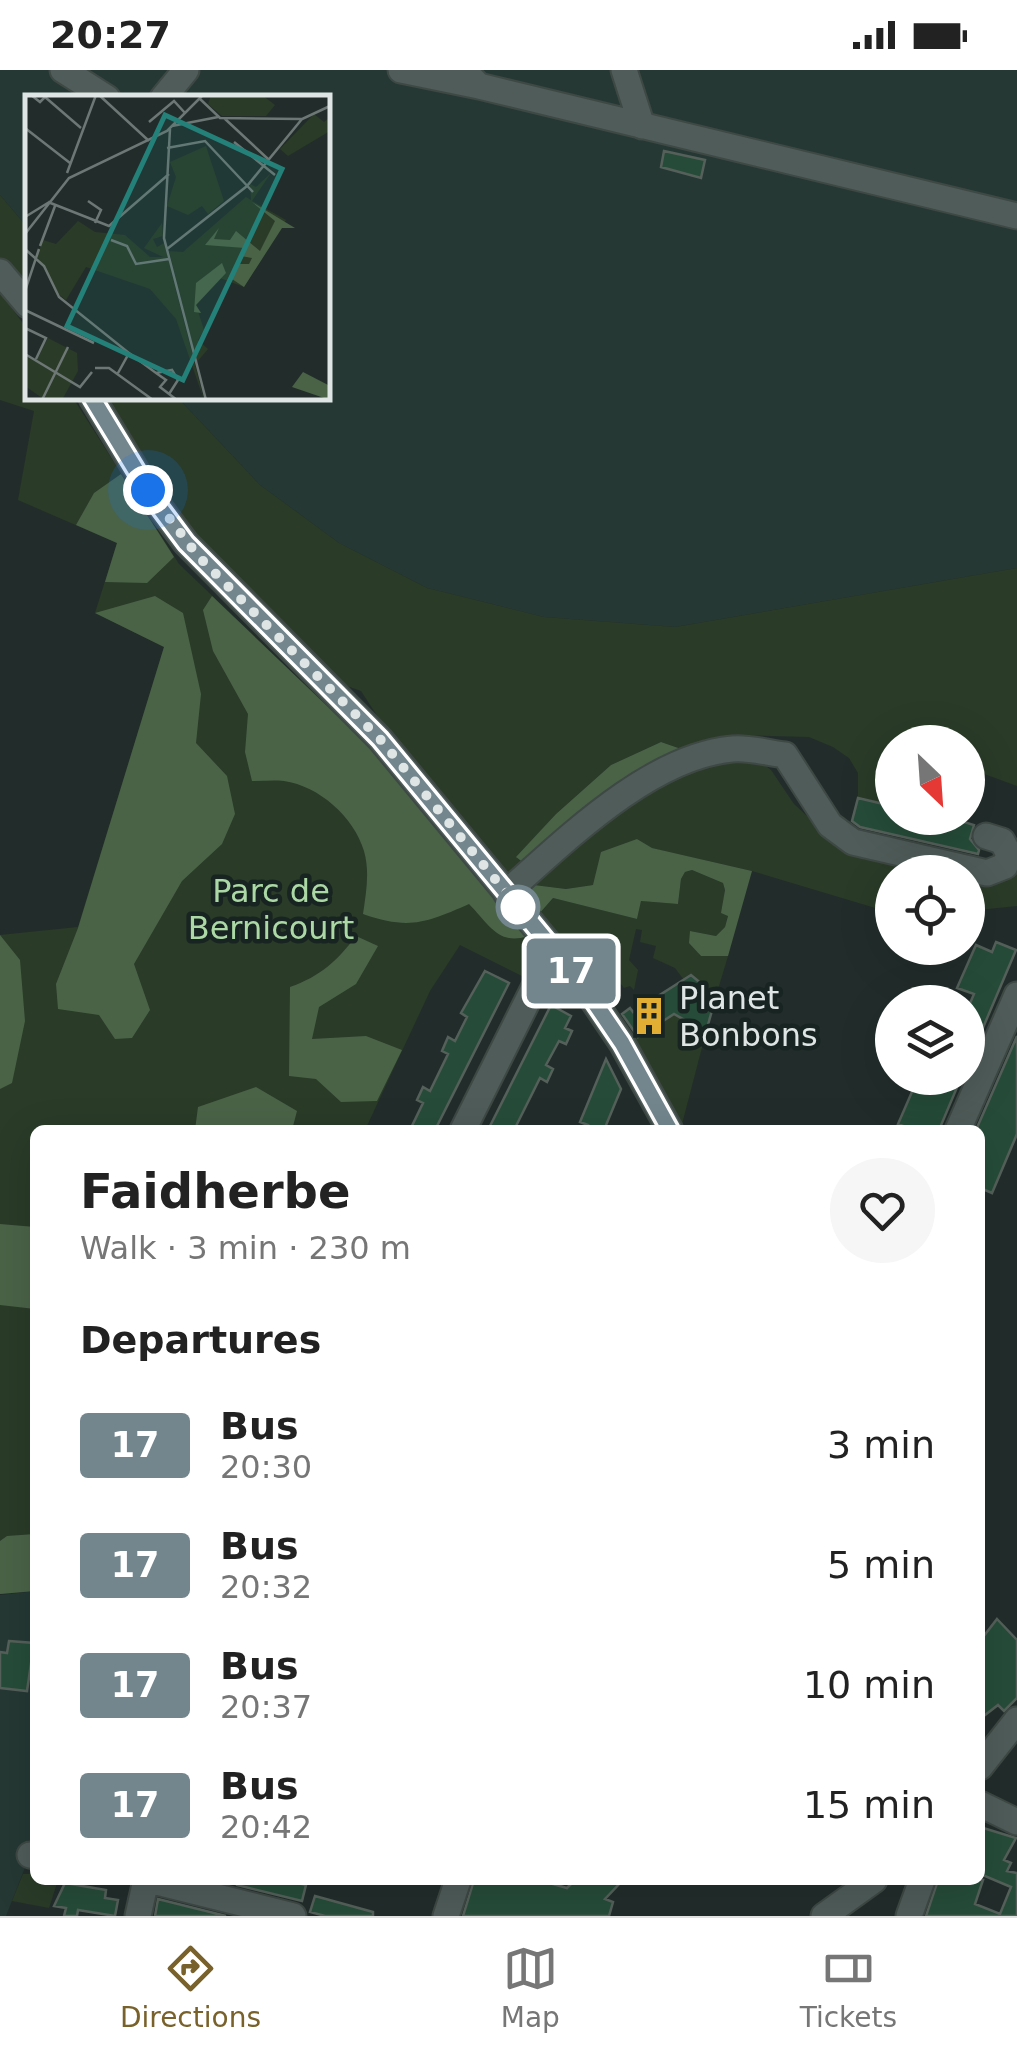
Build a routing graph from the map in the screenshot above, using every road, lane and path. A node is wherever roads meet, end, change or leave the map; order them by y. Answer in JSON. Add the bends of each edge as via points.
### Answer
{"nodes":[{"id":1,"x":64,"y":70,"type":"edge"},
{"id":2,"x":186,"y":70,"type":"edge"},
{"id":3,"x":401,"y":70,"type":"edge"},
{"id":4,"x":624,"y":70,"type":"edge"},
{"id":5,"x":473,"y":78,"type":"edge"},
{"id":6,"x":102,"y":95,"type":"edge"},
{"id":7,"x":165,"y":95,"type":"edge"},
{"id":8,"x":642,"y":126,"type":"junction"},
{"id":9,"x":1017,"y":216,"type":"edge"},
{"id":10,"x":0,"y":272,"type":"edge"},
{"id":11,"x":25,"y":301,"type":"edge"},
{"id":12,"x":93,"y":400,"type":"edge"},
{"id":13,"x":986,"y":836,"type":"dead end"},
{"id":14,"x":506,"y":893,"type":"junction"},
{"id":15,"x":560,"y":957,"type":"junction"},
{"id":16,"x":1017,"y":995,"type":"edge"},
{"id":17,"x":466,"y":1125,"type":"edge"},
{"id":18,"x":667,"y":1125,"type":"edge"},
{"id":19,"x":960,"y":1125,"type":"edge"},
{"id":20,"x":1017,"y":1720,"type":"edge"},
{"id":21,"x":985,"y":1762,"type":"edge"},
{"id":22,"x":985,"y":1806,"type":"edge"},
{"id":23,"x":1017,"y":1822,"type":"edge"},
{"id":24,"x":146,"y":1885,"type":"edge"},
{"id":25,"x":166,"y":1885,"type":"edge"},
{"id":26,"x":456,"y":1885,"type":"edge"},
{"id":27,"x":867,"y":1885,"type":"edge"},
{"id":28,"x":920,"y":1885,"type":"edge"},
{"id":29,"x":283,"y":1915,"type":"edge"},
{"id":30,"x":138,"y":1916,"type":"edge"},
{"id":31,"x":446,"y":1916,"type":"edge"},
{"id":32,"x":824,"y":1916,"type":"edge"},
{"id":33,"x":909,"y":1916,"type":"edge"}],
"edges":[{"from":1,"to":6,"type":"street"},
{"from":2,"to":7,"type":"street"},
{"from":3,"to":5,"type":"street"},
{"from":4,"to":8,"type":"street"},
{"from":5,"to":8,"type":"street"},
{"from":8,"to":9,"type":"street"},
{"from":10,"to":11,"type":"street"},
{"from":12,"to":14,"type":"street","via":[[186,543],[380,739]]},
{"from":13,"to":14,"type":"street","via":[[1002,840],[1009,854],[1005,866],[987,873],[854,842],[830,825],[785,755],[734,748],[689,758],[602,810]]},
{"from":14,"to":15,"type":"street"},
{"from":15,"to":17,"type":"street","via":[[542,974]]},
{"from":15,"to":18,"type":"street","via":[[614,1029]]},
{"from":16,"to":19,"type":"street"},
{"from":20,"to":21,"type":"street"},
{"from":22,"to":23,"type":"street"},
{"from":24,"to":30,"type":"street"},
{"from":25,"to":29,"type":"street"},
{"from":26,"to":31,"type":"street"},
{"from":27,"to":32,"type":"street"},
{"from":28,"to":33,"type":"street"}]}
